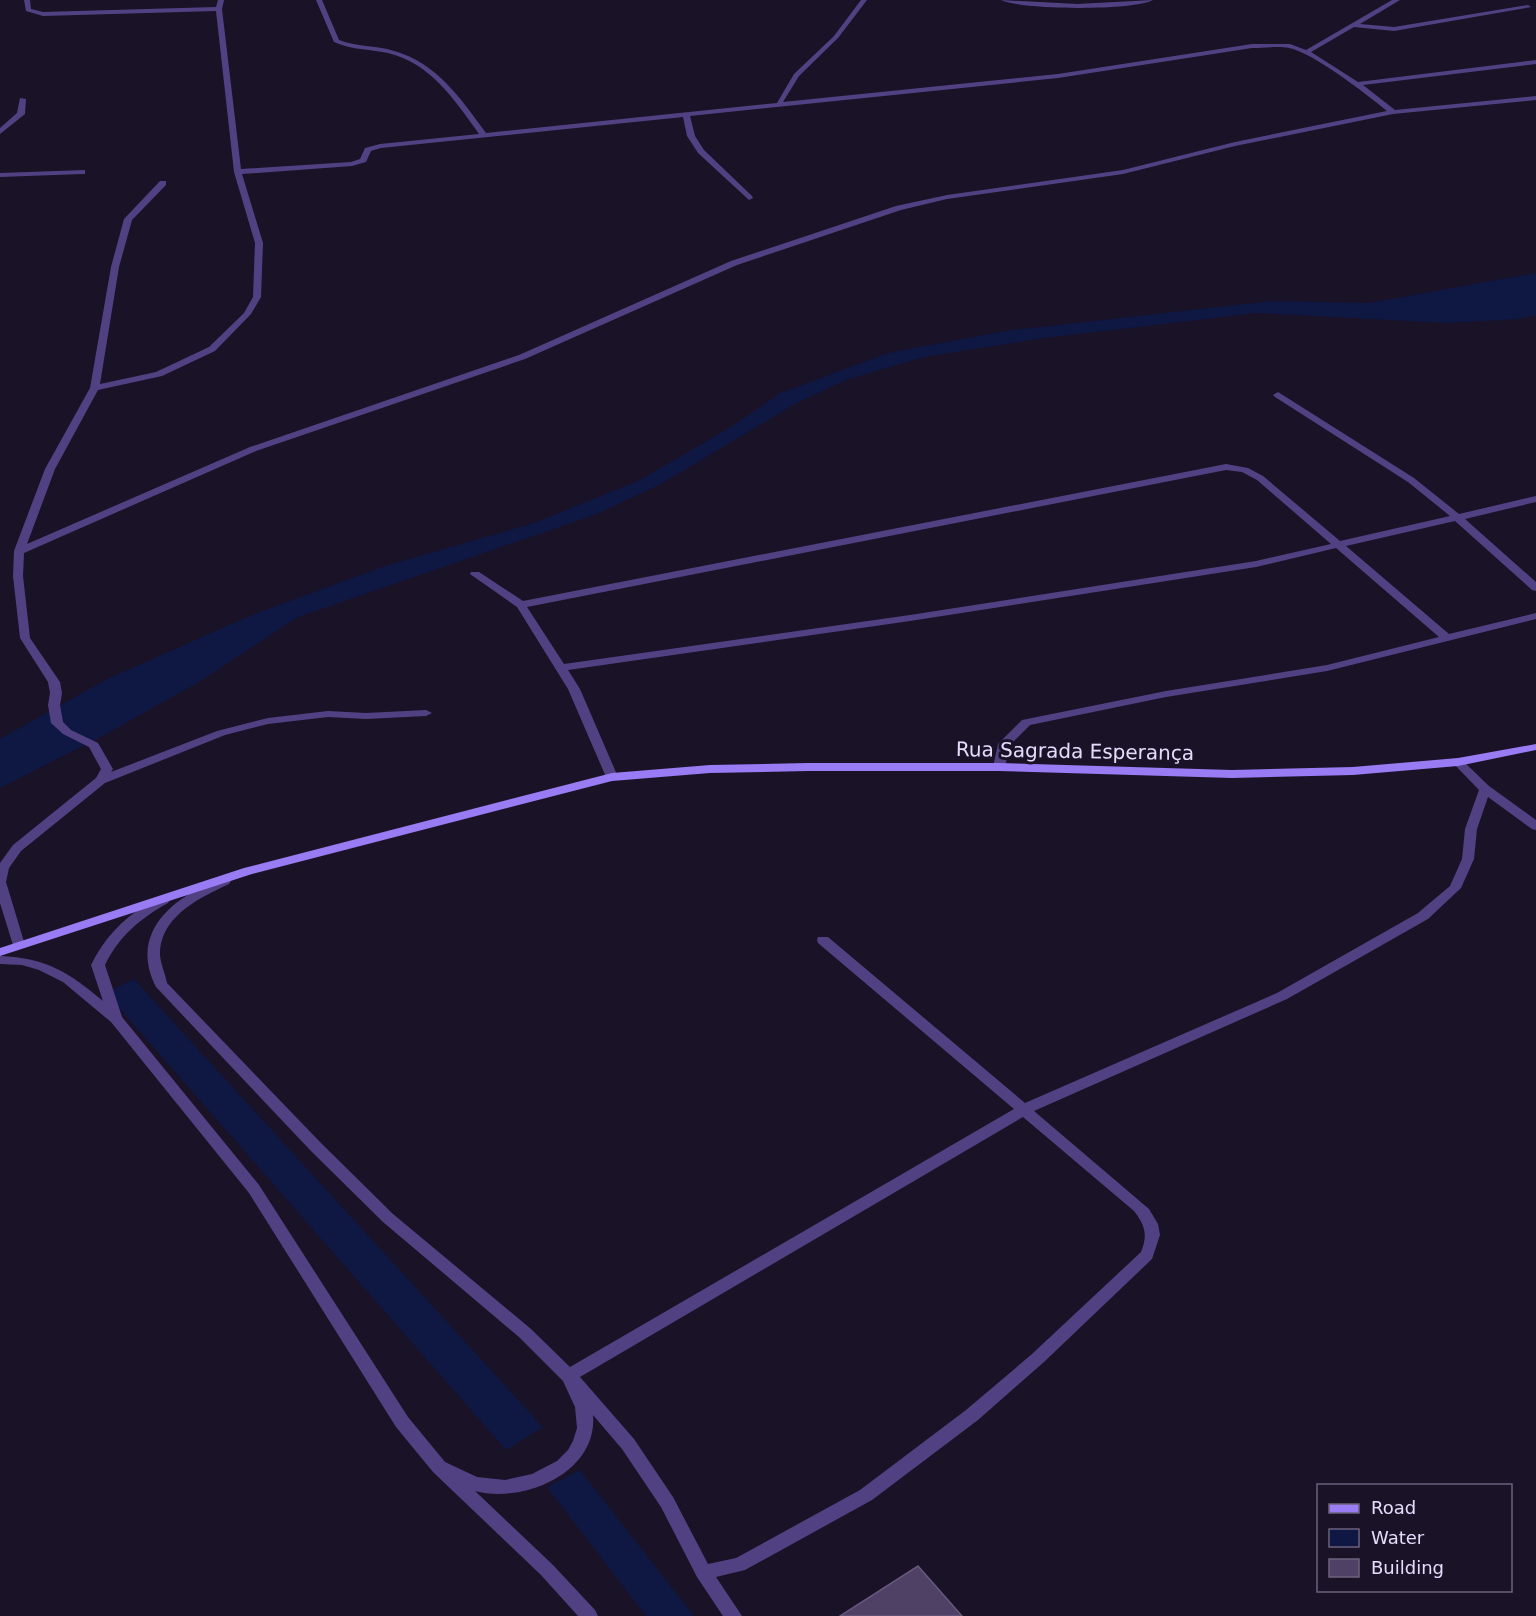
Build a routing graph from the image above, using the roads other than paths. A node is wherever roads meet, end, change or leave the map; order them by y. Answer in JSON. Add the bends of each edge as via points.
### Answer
{"nodes":[{"id":1,"x":27,"y":0,"type":"edge"},
{"id":2,"x":319,"y":0,"type":"edge"},
{"id":3,"x":864,"y":0,"type":"edge"},
{"id":4,"x":1004,"y":0,"type":"edge"},
{"id":5,"x":1149,"y":0,"type":"edge"},
{"id":6,"x":1397,"y":0,"type":"edge"},
{"id":7,"x":220,"y":5,"type":"edge"},
{"id":8,"x":1528,"y":7,"type":"dead end"},
{"id":9,"x":1351,"y":25,"type":"junction"},
{"id":10,"x":1306,"y":52,"type":"junction"},
{"id":11,"x":1536,"y":62,"type":"edge"},
{"id":12,"x":1357,"y":84,"type":"junction"},
{"id":13,"x":1536,"y":98,"type":"edge"},
{"id":14,"x":22,"y":99,"type":"dead end"},
{"id":15,"x":780,"y":102,"type":"junction"},
{"id":16,"x":1393,"y":112,"type":"junction"},
{"id":17,"x":686,"y":113,"type":"junction"},
{"id":18,"x":0,"y":132,"type":"edge"},
{"id":19,"x":484,"y":135,"type":"junction"},
{"id":20,"x":82,"y":172,"type":"dead end"},
{"id":21,"x":238,"y":172,"type":"junction"},
{"id":22,"x":0,"y":175,"type":"edge"},
{"id":23,"x":163,"y":183,"type":"dead end"},
{"id":24,"x":749,"y":198,"type":"dead end"},
{"id":25,"x":95,"y":388,"type":"junction"},
{"id":26,"x":1278,"y":395,"type":"dead end"},
{"id":27,"x":1536,"y":499,"type":"edge"},
{"id":28,"x":1457,"y":517,"type":"junction"},
{"id":29,"x":1338,"y":544,"type":"junction"},
{"id":30,"x":19,"y":551,"type":"junction"},
{"id":31,"x":475,"y":574,"type":"dead end"},
{"id":32,"x":1536,"y":588,"type":"edge"},
{"id":33,"x":522,"y":605,"type":"junction"},
{"id":34,"x":1536,"y":616,"type":"edge"},
{"id":35,"x":1447,"y":638,"type":"junction"},
{"id":36,"x":562,"y":668,"type":"junction"},
{"id":37,"x":426,"y":713,"type":"dead end"},
{"id":38,"x":1536,"y":747,"type":"edge"},
{"id":39,"x":1458,"y":762,"type":"junction"},
{"id":40,"x":999,"y":767,"type":"junction"},
{"id":41,"x":612,"y":777,"type":"junction"},
{"id":42,"x":101,"y":780,"type":"junction"},
{"id":43,"x":1485,"y":789,"type":"junction"},
{"id":44,"x":1536,"y":826,"type":"edge"},
{"id":45,"x":248,"y":871,"type":"junction"},
{"id":46,"x":169,"y":898,"type":"junction"},
{"id":47,"x":823,"y":940,"type":"dead end"},
{"id":48,"x":19,"y":945,"type":"junction"},
{"id":49,"x":0,"y":952,"type":"edge"},
{"id":50,"x":0,"y":960,"type":"edge"},
{"id":51,"x":116,"y":1019,"type":"junction"},
{"id":52,"x":1023,"y":1110,"type":"junction"},
{"id":53,"x":569,"y":1376,"type":"junction"},
{"id":54,"x":439,"y":1467,"type":"junction"},
{"id":55,"x":703,"y":1572,"type":"junction"},
{"id":56,"x":589,"y":1616,"type":"edge"},
{"id":57,"x":733,"y":1616,"type":"edge"}],
"edges":[{"from":1,"to":7,"type":"street","via":[[28,10],[43,14]]},
{"from":2,"to":19,"type":"street","via":[[336,41],[392,52],[423,64],[455,94]]},
{"from":3,"to":15,"type":"street","via":[[836,37],[796,75]]},
{"from":4,"to":5,"type":"street","via":[[1100,7]]},
{"from":6,"to":9,"type":"street"},
{"from":7,"to":21,"type":"street"},
{"from":8,"to":9,"type":"street","via":[[1394,29]]},
{"from":9,"to":10,"type":"street"},
{"from":10,"to":12,"type":"street"},
{"from":10,"to":15,"type":"street","via":[[1276,45],[1226,48],[1058,76]]},
{"from":11,"to":12,"type":"street"},
{"from":12,"to":16,"type":"street"},
{"from":13,"to":16,"type":"street"},
{"from":14,"to":18,"type":"street","via":[[21,114]]},
{"from":15,"to":17,"type":"street"},
{"from":16,"to":30,"type":"street","via":[[1235,144],[1123,172],[946,197],[899,208],[734,263],[522,357],[253,449]]},
{"from":17,"to":19,"type":"street"},
{"from":17,"to":24,"type":"street","via":[[691,136],[701,151]]},
{"from":19,"to":21,"type":"street","via":[[380,146],[368,150],[363,160],[352,164]]},
{"from":20,"to":22,"type":"street"},
{"from":21,"to":25,"type":"street","via":[[259,243],[256,297],[247,314],[212,349],[192,359],[159,374]]},
{"from":23,"to":25,"type":"street","via":[[128,219],[115,267]]},
{"from":25,"to":30,"type":"street","via":[[50,469]]},
{"from":26,"to":28,"type":"street","via":[[1411,480]]},
{"from":27,"to":28,"type":"street"},
{"from":28,"to":29,"type":"street"},
{"from":28,"to":32,"type":"street"},
{"from":29,"to":33,"type":"street","via":[[1260,478],[1226,467]]},
{"from":29,"to":35,"type":"street"},
{"from":29,"to":36,"type":"street","via":[[1245,566]]},
{"from":30,"to":42,"type":"street","via":[[25,638],[54,682],[57,723],[94,745],[106,768]]},
{"from":31,"to":33,"type":"street"},
{"from":33,"to":36,"type":"street"},
{"from":34,"to":35,"type":"street"},
{"from":35,"to":40,"type":"street","via":[[1327,668],[1026,722],[1004,744]]},
{"from":36,"to":41,"type":"street"},
{"from":37,"to":42,"type":"street","via":[[328,714],[268,721],[221,734]]},
{"from":38,"to":39,"type":"street","name":"Rua Sagrada Esperança"},
{"from":39,"to":40,"type":"street","name":"Rua Sagrada Esperança","via":[[1353,771],[1232,774]]},
{"from":39,"to":43,"type":"street"},
{"from":40,"to":41,"type":"street","name":"Rua Sagrada Esperança","via":[[710,769]]},
{"from":41,"to":45,"type":"street","name":"Rua Sagrada Esperança"},
{"from":42,"to":48,"type":"street","via":[[17,848],[3,868],[0,882]]},
{"from":43,"to":44,"type":"street"},
{"from":43,"to":52,"type":"street","via":[[1471,829],[1468,859],[1455,888],[1423,916],[1282,996]]},
{"from":45,"to":46,"type":"street","name":"Rua Sagrada Esperança"},
{"from":45,"to":53,"type":"street","via":[[195,895],[174,911],[159,932],[153,952],[161,984],[388,1218],[525,1333]]},
{"from":46,"to":48,"type":"street","name":"Rua Sagrada Esperança"},
{"from":46,"to":51,"type":"street","via":[[140,912],[120,930],[98,965]]},
{"from":47,"to":52,"type":"street"},
{"from":48,"to":49,"type":"street","name":"Rua Sagrada Esperança"},
{"from":50,"to":51,"type":"street","via":[[44,967],[68,979]]},
{"from":51,"to":54,"type":"street","via":[[254,1189],[402,1422]]},
{"from":52,"to":53,"type":"street"},
{"from":52,"to":55,"type":"street","via":[[1149,1219],[1154,1241],[1147,1255],[980,1408],[866,1495],[739,1565]]},
{"from":53,"to":54,"type":"street","via":[[582,1397],[585,1430],[570,1457],[545,1478],[521,1486],[492,1487],[469,1482]]},
{"from":53,"to":55,"type":"street","via":[[628,1444],[667,1502]]},
{"from":54,"to":56,"type":"street","via":[[547,1570]]},
{"from":55,"to":57,"type":"street"}]}
